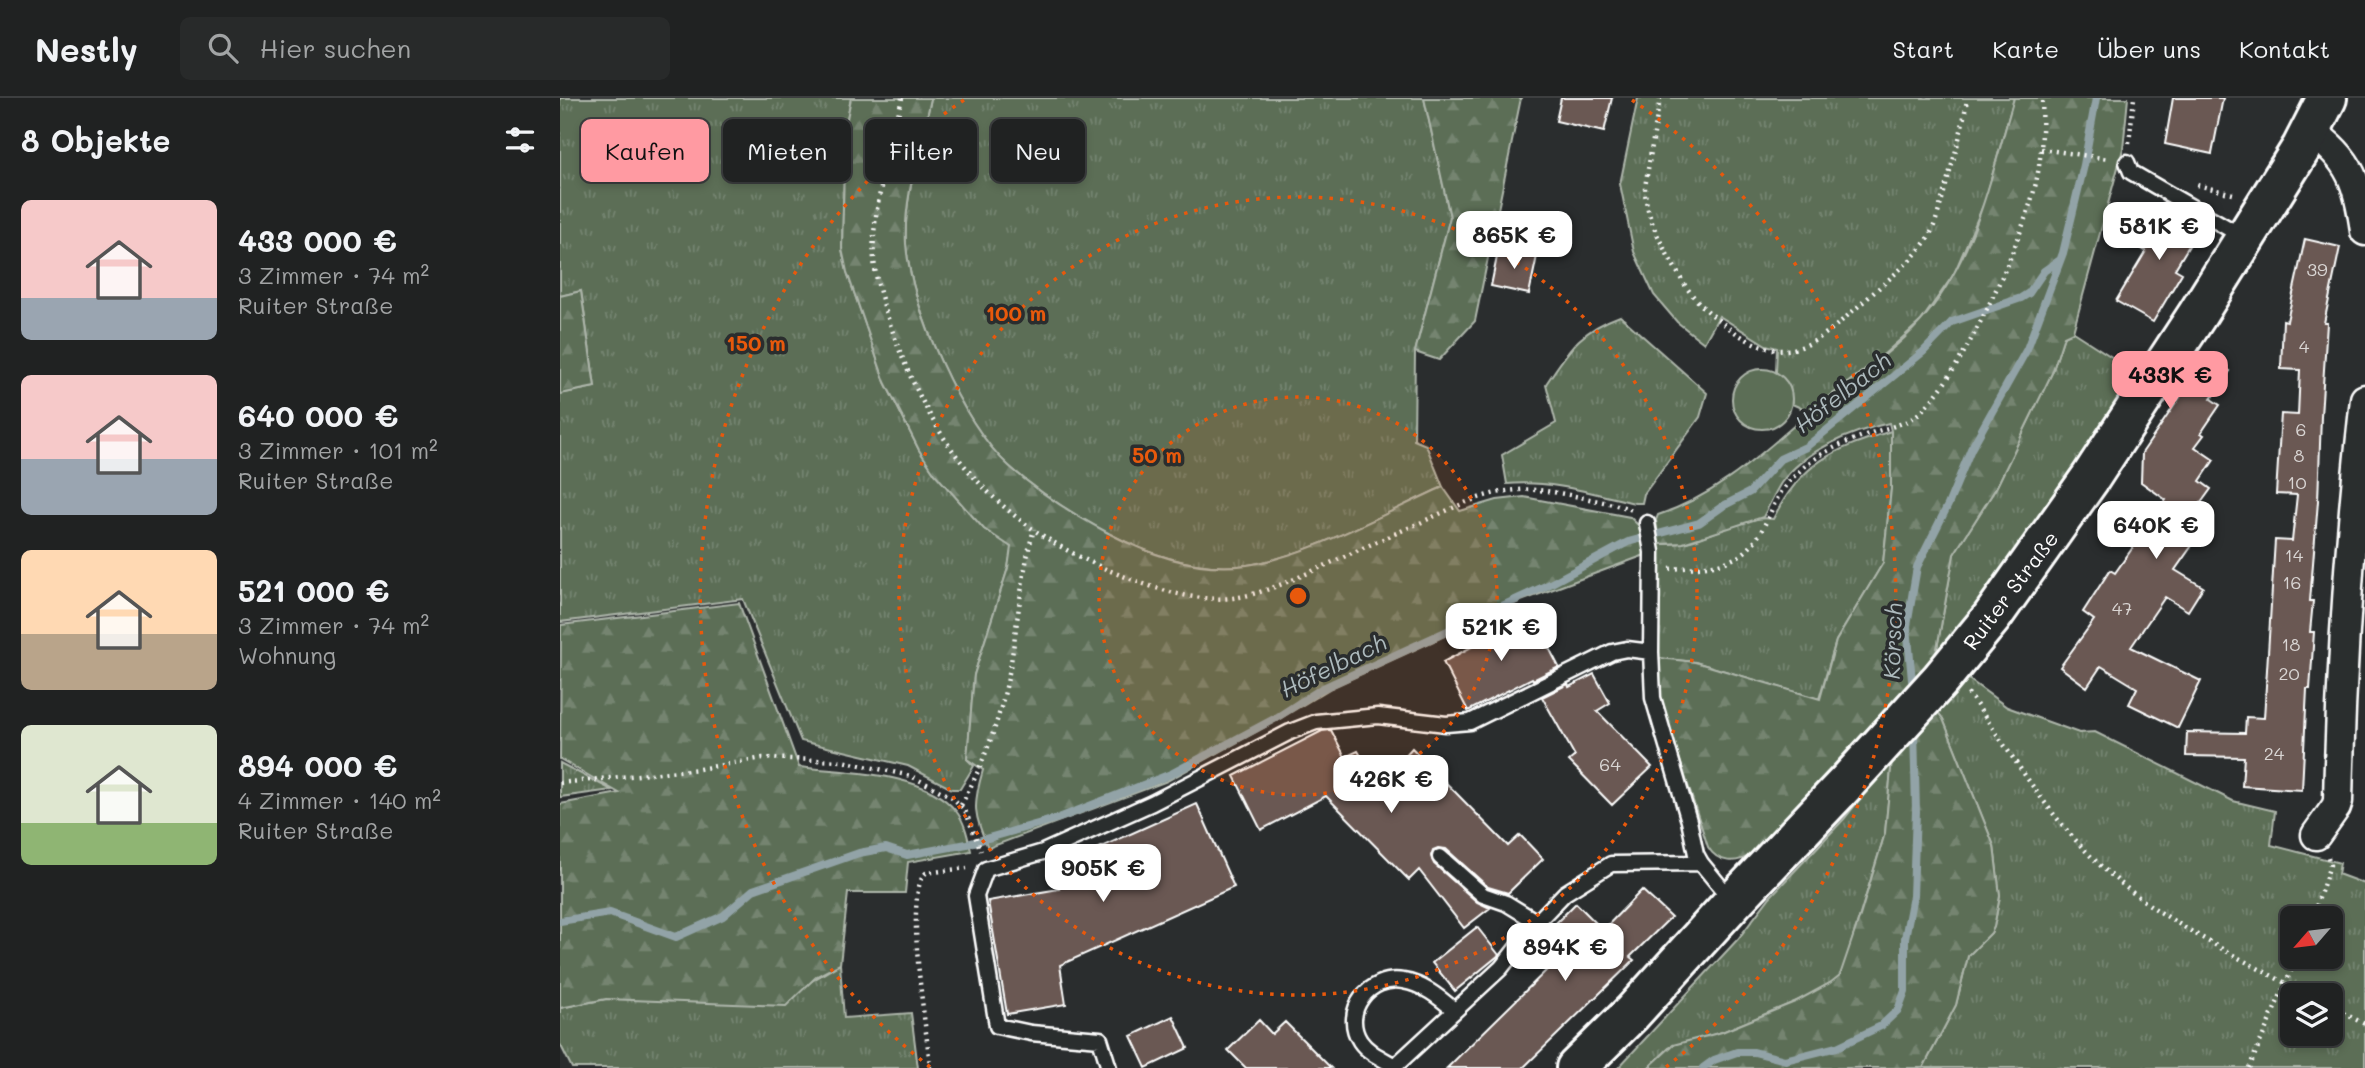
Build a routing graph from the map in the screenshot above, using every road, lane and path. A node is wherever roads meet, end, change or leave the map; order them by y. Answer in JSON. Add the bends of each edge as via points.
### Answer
{"nodes":[{"id":1,"x":902,"y":98,"type":"edge"},
{"id":2,"x":1660,"y":98,"type":"edge"},
{"id":3,"x":1967,"y":98,"type":"edge"},
{"id":4,"x":2042,"y":98,"type":"edge"},
{"id":5,"x":2134,"y":98,"type":"edge"},
{"id":6,"x":2327,"y":98,"type":"edge"},
{"id":7,"x":2311,"y":132,"type":"junction"},
{"id":8,"x":2040,"y":149,"type":"junction"},
{"id":9,"x":2127,"y":162,"type":"junction"},
{"id":10,"x":2188,"y":183,"type":"dead end"},
{"id":11,"x":2267,"y":205,"type":"junction"},
{"id":12,"x":2365,"y":231,"type":"edge"},
{"id":13,"x":2246,"y":239,"type":"junction"},
{"id":14,"x":2365,"y":399,"type":"edge"},
{"id":15,"x":1644,"y":518,"type":"joint"},
{"id":16,"x":1034,"y":529,"type":"junction"},
{"id":17,"x":1652,"y":570,"type":"junction"},
{"id":18,"x":1651,"y":652,"type":"junction"},
{"id":19,"x":1946,"y":673,"type":"junction"},
{"id":20,"x":560,"y":783,"type":"edge"},
{"id":21,"x":961,"y":805,"type":"junction"},
{"id":22,"x":2316,"y":835,"type":"joint"},
{"id":23,"x":982,"y":854,"type":"dead end"},
{"id":24,"x":1440,"y":857,"type":"dead end"},
{"id":25,"x":1701,"y":863,"type":"junction"},
{"id":26,"x":986,"y":869,"type":"junction"},
{"id":27,"x":1733,"y":902,"type":"junction"},
{"id":28,"x":2316,"y":906,"type":"edge"},
{"id":29,"x":1536,"y":922,"type":"junction"},
{"id":30,"x":2292,"y":970,"type":"edge"},
{"id":31,"x":2286,"y":983,"type":"joint"},
{"id":32,"x":2280,"y":997,"type":"edge"},
{"id":33,"x":1454,"y":1010,"type":"junction"},
{"id":34,"x":2343,"y":1013,"type":"edge"},
{"id":35,"x":2365,"y":1024,"type":"edge"},
{"id":36,"x":1394,"y":1067,"type":"edge"},
{"id":37,"x":930,"y":1068,"type":"edge"},
{"id":38,"x":1109,"y":1068,"type":"edge"},
{"id":39,"x":1576,"y":1068,"type":"edge"},
{"id":40,"x":2249,"y":1068,"type":"edge"}],
"edges":[{"from":1,"to":16,"type":"path","via":[[873,245],[882,297],[912,382],[936,428],[973,478]]},
{"from":2,"to":3,"type":"path","via":[[1645,187],[1655,228],[1696,301],[1735,333],[1759,347],[1781,352],[1801,347],[1837,324],[1921,248],[1932,230]]},
{"from":4,"to":8,"type":"path"},
{"from":5,"to":9,"type":"path"},
{"from":6,"to":7,"type":"main road","name":"Ruiter Straße"},
{"from":7,"to":11,"type":"main road","name":"Ruiter Straße"},
{"from":7,"to":12,"type":"street","via":[[2336,152],[2353,177]]},
{"from":8,"to":9,"type":"path"},
{"from":8,"to":17,"type":"path","via":[[2032,199],[2010,258],[1951,373],[1920,412],[1834,447],[1800,470],[1781,492],[1755,541],[1741,555],[1717,564]]},
{"from":9,"to":13,"type":"lane","via":[[2131,172]]},
{"from":10,"to":11,"type":"path"},
{"from":11,"to":13,"type":"main road","name":"Ruiter Straße"},
{"from":13,"to":19,"type":"main road","name":"Ruiter Straße","via":[[2055,531]]},
{"from":14,"to":22,"type":"street","via":[[2354,503],[2338,801]]},
{"from":15,"to":16,"type":"path","via":[[1620,506],[1550,492],[1501,492],[1465,503],[1296,578],[1222,599],[1175,593],[1133,580]]},
{"from":15,"to":17,"type":"lane"},
{"from":16,"to":21,"type":"path","via":[[1000,711]]},
{"from":17,"to":18,"type":"lane"},
{"from":18,"to":25,"type":"lane","via":[[1653,698]]},
{"from":18,"to":26,"type":"lane","via":[[1612,652],[1470,722],[1446,724],[1378,716],[1316,722],[1152,803],[1033,856]]},
{"from":19,"to":27,"type":"main road","name":"Ruiter Straße"},
{"from":19,"to":31,"type":"path","via":[[2048,808],[2101,866],[2183,926]]},
{"from":20,"to":21,"type":"path","via":[[763,758],[842,761],[911,776]]},
{"from":21,"to":23,"type":"path"},
{"from":22,"to":28,"type":"path","via":[[2330,862]]},
{"from":24,"to":29,"type":"lane","via":[[1483,895]]},
{"from":25,"to":27,"type":"lane"},
{"from":25,"to":29,"type":"lane","via":[[1609,864],[1565,893]]},
{"from":26,"to":37,"type":"path","via":[[932,871],[923,874],[919,883],[917,957]]},
{"from":26,"to":38,"type":"lane","via":[[976,894],[997,1026],[1100,1039]]},
{"from":27,"to":39,"type":"main road","name":"Ruiter Straße"},
{"from":29,"to":33,"type":"lane","via":[[1501,968]]},
{"from":30,"to":31,"type":"path"},
{"from":32,"to":40,"type":"path"},
{"from":33,"to":36,"type":"lane"},
{"from":33,"to":36,"type":"lane","via":[[1434,994],[1404,981],[1380,983],[1366,992],[1356,1008],[1357,1033],[1362,1044]]},
{"from":34,"to":35,"type":"path"}]}
